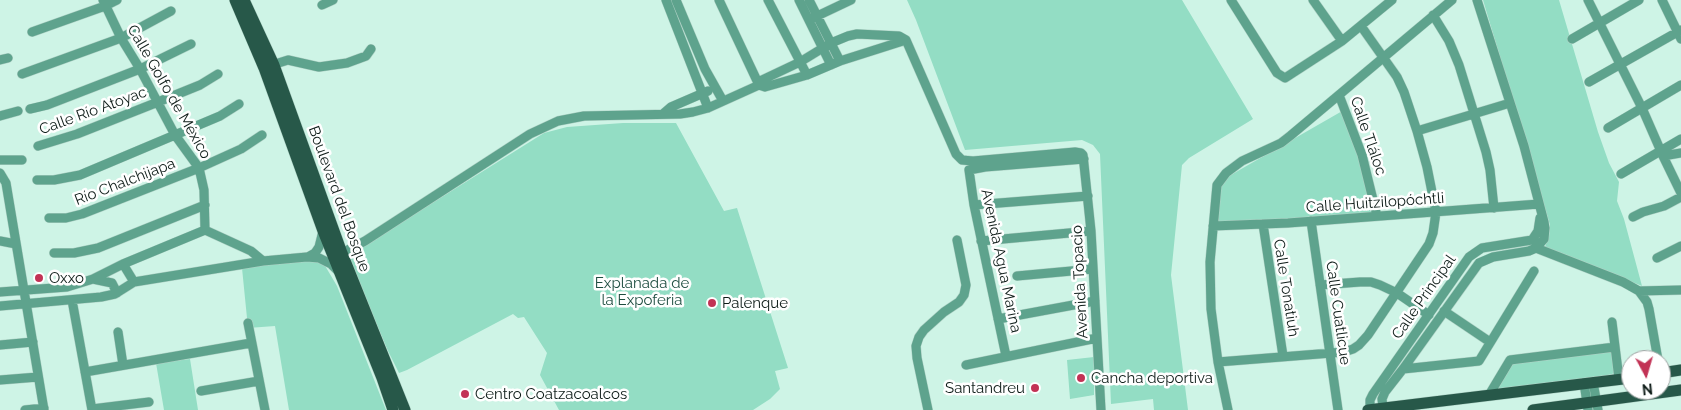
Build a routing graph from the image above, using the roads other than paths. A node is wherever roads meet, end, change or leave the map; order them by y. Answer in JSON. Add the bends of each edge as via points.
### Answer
{"nodes":[{"id":1,"x":117,"y":0,"type":"edge"},
{"id":2,"x":333,"y":0,"type":"edge"},
{"id":3,"x":666,"y":0,"type":"edge"},
{"id":4,"x":676,"y":0,"type":"edge"},
{"id":5,"x":719,"y":0,"type":"edge"},
{"id":6,"x":768,"y":0,"type":"edge"},
{"id":7,"x":799,"y":0,"type":"edge"},
{"id":8,"x":809,"y":0,"type":"edge"},
{"id":9,"x":851,"y":0,"type":"edge"},
{"id":10,"x":1231,"y":0,"type":"edge"},
{"id":11,"x":1313,"y":0,"type":"edge"},
{"id":12,"x":1392,"y":0,"type":"edge"},
{"id":13,"x":1452,"y":0,"type":"edge"},
{"id":14,"x":1477,"y":0,"type":"edge"},
{"id":15,"x":1588,"y":0,"type":"edge"},
{"id":16,"x":1639,"y":0,"type":"edge"},
{"id":17,"x":1662,"y":0,"type":"edge"},
{"id":18,"x":240,"y":1,"type":"edge"},
{"id":19,"x":104,"y":3,"type":"edge"},
{"id":20,"x":322,"y":5,"type":"dead end"},
{"id":21,"x":171,"y":11,"type":"dead end"},
{"id":22,"x":1433,"y":15,"type":"junction"},
{"id":23,"x":813,"y":18,"type":"junction"},
{"id":24,"x":1600,"y":23,"type":"junction"},
{"id":25,"x":1361,"y":26,"type":"junction"},
{"id":26,"x":32,"y":32,"type":"dead end"},
{"id":27,"x":1680,"y":34,"type":"edge"},
{"id":28,"x":121,"y":38,"type":"junction"},
{"id":29,"x":1572,"y":39,"type":"dead end"},
{"id":30,"x":906,"y":40,"type":"junction"},
{"id":31,"x":1342,"y":41,"type":"junction"},
{"id":32,"x":831,"y":43,"type":"junction"},
{"id":33,"x":191,"y":44,"type":"dead end"},
{"id":34,"x":822,"y":48,"type":"junction"},
{"id":35,"x":371,"y":50,"type":"dead end"},
{"id":36,"x":1383,"y":57,"type":"junction"},
{"id":37,"x":840,"y":61,"type":"junction"},
{"id":38,"x":800,"y":62,"type":"junction"},
{"id":39,"x":831,"y":64,"type":"junction"},
{"id":40,"x":1620,"y":64,"type":"junction"},
{"id":41,"x":269,"y":66,"type":"junction"},
{"id":42,"x":140,"y":69,"type":"junction"},
{"id":43,"x":22,"y":74,"type":"dead end"},
{"id":44,"x":218,"y":74,"type":"dead end"},
{"id":45,"x":807,"y":75,"type":"junction"},
{"id":46,"x":1589,"y":82,"type":"dead end"},
{"id":47,"x":759,"y":85,"type":"junction"},
{"id":48,"x":1681,"y":85,"type":"edge"},
{"id":49,"x":715,"y":87,"type":"junction"},
{"id":50,"x":703,"y":94,"type":"junction"},
{"id":51,"x":1339,"y":95,"type":"junction"},
{"id":52,"x":723,"y":101,"type":"junction"},
{"id":53,"x":158,"y":102,"type":"junction"},
{"id":54,"x":1510,"y":103,"type":"junction"},
{"id":55,"x":239,"y":104,"type":"dead end"},
{"id":56,"x":708,"y":108,"type":"junction"},
{"id":57,"x":1642,"y":108,"type":"junction"},
{"id":58,"x":30,"y":109,"type":"dead end"},
{"id":59,"x":18,"y":111,"type":"dead end"},
{"id":60,"x":664,"y":113,"type":"junction"},
{"id":61,"x":1474,"y":114,"type":"junction"},
{"id":62,"x":0,"y":116,"type":"edge"},
{"id":63,"x":287,"y":116,"type":"junction"},
{"id":64,"x":1608,"y":128,"type":"dead end"},
{"id":65,"x":1417,"y":131,"type":"junction"},
{"id":66,"x":175,"y":135,"type":"junction"},
{"id":67,"x":262,"y":135,"type":"dead end"},
{"id":68,"x":1681,"y":139,"type":"edge"},
{"id":69,"x":38,"y":146,"type":"dead end"},
{"id":70,"x":1661,"y":153,"type":"junction"},
{"id":71,"x":1681,"y":153,"type":"edge"},
{"id":72,"x":1082,"y":156,"type":"junction"},
{"id":73,"x":0,"y":160,"type":"edge"},
{"id":74,"x":22,"y":160,"type":"dead end"},
{"id":75,"x":199,"y":168,"type":"junction"},
{"id":76,"x":0,"y":173,"type":"edge"},
{"id":77,"x":1621,"y":174,"type":"dead end"},
{"id":78,"x":37,"y":180,"type":"dead end"},
{"id":79,"x":1681,"y":195,"type":"edge"},
{"id":80,"x":1088,"y":196,"type":"junction"},
{"id":81,"x":5,"y":204,"type":"edge"},
{"id":82,"x":205,"y":205,"type":"junction"},
{"id":83,"x":974,"y":205,"type":"junction"},
{"id":84,"x":1494,"y":208,"type":"junction"},
{"id":85,"x":1540,"y":208,"type":"junction"},
{"id":86,"x":1436,"y":212,"type":"junction"},
{"id":87,"x":1377,"y":216,"type":"junction"},
{"id":88,"x":1633,"y":217,"type":"dead end"},
{"id":89,"x":49,"y":218,"type":"dead end"},
{"id":90,"x":1311,"y":221,"type":"junction"},
{"id":91,"x":1263,"y":224,"type":"junction"},
{"id":92,"x":1213,"y":226,"type":"junction"},
{"id":93,"x":205,"y":230,"type":"junction"},
{"id":94,"x":323,"y":231,"type":"junction"},
{"id":95,"x":1091,"y":231,"type":"junction"},
{"id":96,"x":957,"y":240,"type":"dead end"},
{"id":97,"x":0,"y":241,"type":"edge"},
{"id":98,"x":981,"y":241,"type":"junction"},
{"id":99,"x":16,"y":244,"type":"junction"},
{"id":100,"x":1681,"y":246,"type":"edge"},
{"id":101,"x":1536,"y":248,"type":"junction"},
{"id":102,"x":245,"y":249,"type":"junction"},
{"id":103,"x":54,"y":253,"type":"dead end"},
{"id":104,"x":342,"y":253,"type":"junction"},
{"id":105,"x":307,"y":257,"type":"junction"},
{"id":106,"x":1656,"y":258,"type":"dead end"},
{"id":107,"x":263,"y":261,"type":"junction"},
{"id":108,"x":123,"y":264,"type":"junction"},
{"id":109,"x":243,"y":264,"type":"junction"},
{"id":110,"x":1093,"y":269,"type":"junction"},
{"id":111,"x":1534,"y":271,"type":"dead end"},
{"id":112,"x":339,"y":273,"type":"junction"},
{"id":113,"x":1016,"y":276,"type":"dead end"},
{"id":114,"x":93,"y":279,"type":"junction"},
{"id":115,"x":134,"y":282,"type":"junction"},
{"id":116,"x":0,"y":285,"type":"edge"},
{"id":117,"x":1320,"y":285,"type":"junction"},
{"id":118,"x":23,"y":289,"type":"junction"},
{"id":119,"x":1681,"y":290,"type":"edge"},
{"id":120,"x":1639,"y":291,"type":"junction"},
{"id":121,"x":0,"y":292,"type":"edge"},
{"id":122,"x":117,"y":293,"type":"junction"},
{"id":123,"x":1397,"y":293,"type":"junction"},
{"id":124,"x":72,"y":300,"type":"junction"},
{"id":125,"x":1095,"y":301,"type":"junction"},
{"id":126,"x":26,"y":304,"type":"junction"},
{"id":127,"x":0,"y":306,"type":"edge"},
{"id":128,"x":1444,"y":312,"type":"junction"},
{"id":129,"x":1428,"y":315,"type":"junction"},
{"id":130,"x":998,"y":320,"type":"junction"},
{"id":131,"x":1612,"y":322,"type":"dead end"},
{"id":132,"x":248,"y":323,"type":"dead end"},
{"id":133,"x":118,"y":332,"type":"dead end"},
{"id":134,"x":1097,"y":338,"type":"junction"},
{"id":135,"x":32,"y":342,"type":"junction"},
{"id":136,"x":1490,"y":342,"type":"junction"},
{"id":137,"x":251,"y":343,"type":"junction"},
{"id":138,"x":0,"y":345,"type":"edge"},
{"id":139,"x":1615,"y":347,"type":"junction"},
{"id":140,"x":1656,"y":350,"type":"edge"},
{"id":141,"x":1331,"y":353,"type":"junction"},
{"id":142,"x":1006,"y":356,"type":"junction"},
{"id":143,"x":1283,"y":356,"type":"junction"},
{"id":144,"x":380,"y":362,"type":"junction"},
{"id":145,"x":1218,"y":362,"type":"junction"},
{"id":146,"x":123,"y":365,"type":"junction"},
{"id":147,"x":966,"y":365,"type":"dead end"},
{"id":148,"x":1621,"y":366,"type":"edge"},
{"id":149,"x":1403,"y":369,"type":"junction"},
{"id":150,"x":85,"y":372,"type":"junction"},
{"id":151,"x":38,"y":377,"type":"junction"},
{"id":152,"x":1621,"y":378,"type":"edge"},
{"id":153,"x":0,"y":380,"type":"edge"},
{"id":154,"x":259,"y":381,"type":"junction"},
{"id":155,"x":1589,"y":382,"type":"junction"},
{"id":156,"x":1681,"y":390,"type":"edge"},
{"id":157,"x":201,"y":391,"type":"dead end"},
{"id":158,"x":1489,"y":395,"type":"junction"},
{"id":159,"x":149,"y":402,"type":"dead end"},
{"id":160,"x":1592,"y":406,"type":"edge"},
{"id":161,"x":1398,"y":408,"type":"edge"},
{"id":162,"x":44,"y":409,"type":"edge"},
{"id":163,"x":1382,"y":409,"type":"edge"},
{"id":164,"x":25,"y":410,"type":"edge"},
{"id":165,"x":92,"y":410,"type":"edge"},
{"id":166,"x":265,"y":410,"type":"edge"},
{"id":167,"x":393,"y":410,"type":"edge"},
{"id":168,"x":405,"y":410,"type":"edge"},
{"id":169,"x":928,"y":410,"type":"edge"},
{"id":170,"x":1101,"y":410,"type":"edge"},
{"id":171,"x":1228,"y":410,"type":"edge"},
{"id":172,"x":1338,"y":410,"type":"edge"},
{"id":173,"x":1369,"y":410,"type":"edge"},
{"id":174,"x":1533,"y":410,"type":"edge"}],
"edges":[{"from":1,"to":19,"type":"street"},
{"from":2,"to":20,"type":"street"},
{"from":3,"to":50,"type":"street"},
{"from":4,"to":49,"type":"street"},
{"from":5,"to":47,"type":"street"},
{"from":6,"to":38,"type":"street"},
{"from":7,"to":23,"type":"street"},
{"from":8,"to":23,"type":"street"},
{"from":9,"to":23,"type":"street"},
{"from":10,"to":31,"type":"street","via":[[1277,73],[1285,78]]},
{"from":11,"to":31,"type":"street"},
{"from":12,"to":25,"type":"street"},
{"from":13,"to":22,"type":"street"},
{"from":14,"to":54,"type":"street","name":"Calle Principal"},
{"from":15,"to":24,"type":"street"},
{"from":16,"to":24,"type":"street"},
{"from":17,"to":27,"type":"street"},
{"from":18,"to":41,"type":"main road","name":"Boulevard del Bosque"},
{"from":19,"to":26,"type":"street"},
{"from":19,"to":28,"type":"street","name":"Calle Golfo de México"},
{"from":21,"to":28,"type":"street"},
{"from":22,"to":36,"type":"street"},
{"from":22,"to":61,"type":"street","via":[[1460,65]]},
{"from":23,"to":32,"type":"street"},
{"from":23,"to":34,"type":"street"},
{"from":24,"to":29,"type":"street"},
{"from":24,"to":40,"type":"street"},
{"from":25,"to":31,"type":"street"},
{"from":25,"to":36,"type":"street"},
{"from":27,"to":40,"type":"street"},
{"from":28,"to":42,"type":"street","name":"Calle Golfo de México"},
{"from":28,"to":43,"type":"street"},
{"from":30,"to":32,"type":"street","via":[[899,36],[857,34]]},
{"from":30,"to":37,"type":"street"},
{"from":30,"to":72,"type":"street","via":[[956,154],[962,160],[1075,152]]},
{"from":32,"to":34,"type":"street"},
{"from":32,"to":37,"type":"street"},
{"from":33,"to":42,"type":"street"},
{"from":34,"to":38,"type":"street"},
{"from":34,"to":39,"type":"street"},
{"from":35,"to":41,"type":"street","via":[[366,56],[331,66],[319,67],[288,60]]},
{"from":36,"to":51,"type":"street"},
{"from":36,"to":65,"type":"street","via":[[1404,92]]},
{"from":37,"to":39,"type":"street"},
{"from":38,"to":45,"type":"street"},
{"from":38,"to":47,"type":"street","via":[[762,80]]},
{"from":39,"to":45,"type":"street"},
{"from":40,"to":46,"type":"street"},
{"from":40,"to":57,"type":"street"},
{"from":41,"to":63,"type":"main road","name":"Boulevard del Bosque"},
{"from":42,"to":53,"type":"street","name":"Calle Golfo de México"},
{"from":42,"to":58,"type":"street"},
{"from":44,"to":53,"type":"street","name":"Calle Río Atoyac"},
{"from":45,"to":47,"type":"street","via":[[765,87]]},
{"from":47,"to":52,"type":"street"},
{"from":48,"to":57,"type":"street"},
{"from":49,"to":50,"type":"street"},
{"from":49,"to":52,"type":"street"},
{"from":50,"to":56,"type":"street"},
{"from":50,"to":60,"type":"street"},
{"from":51,"to":87,"type":"street","name":"Calle Tláloc","via":[[1362,155]]},
{"from":51,"to":92,"type":"street","via":[[1285,139],[1226,173],[1217,185]]},
{"from":52,"to":56,"type":"street"},
{"from":53,"to":66,"type":"street","name":"Calle Golfo de México"},
{"from":53,"to":69,"type":"street","name":"Calle Río Atoyac"},
{"from":54,"to":61,"type":"street"},
{"from":54,"to":85,"type":"street","name":"Calle Principal"},
{"from":55,"to":66,"type":"street","via":[[220,116]]},
{"from":56,"to":60,"type":"street"},
{"from":57,"to":64,"type":"street"},
{"from":57,"to":70,"type":"street"},
{"from":59,"to":62,"type":"street"},
{"from":60,"to":104,"type":"street","via":[[584,116],[539,129]]},
{"from":61,"to":65,"type":"street"},
{"from":61,"to":84,"type":"street","via":[[1490,170]]},
{"from":63,"to":94,"type":"main road","name":"Boulevard del Bosque"},
{"from":63,"to":104,"type":"main road","name":"Boulevard del Bosque"},
{"from":65,"to":86,"type":"street"},
{"from":66,"to":75,"type":"street","name":"Calle Golfo de México"},
{"from":66,"to":78,"type":"street","via":[[80,175]]},
{"from":67,"to":75,"type":"street","name":"Río Chalchijapa","via":[[241,149]]},
{"from":68,"to":70,"type":"street"},
{"from":70,"to":71,"type":"street"},
{"from":70,"to":77,"type":"street"},
{"from":70,"to":79,"type":"street"},
{"from":72,"to":80,"type":"street","name":"Avenida Topacio"},
{"from":72,"to":83,"type":"street","name":"Avenida Agua Marina","via":[[972,169],[969,172]]},
{"from":73,"to":74,"type":"street"},
{"from":75,"to":82,"type":"street","name":"Calle Golfo de México"},
{"from":75,"to":89,"type":"street","name":"Río Chalchijapa","via":[[82,214]]},
{"from":76,"to":81,"type":"street","via":[[6,183]]},
{"from":79,"to":88,"type":"street","via":[[1664,206]]},
{"from":80,"to":83,"type":"street"},
{"from":80,"to":95,"type":"street","name":"Avenida Topacio"},
{"from":81,"to":99,"type":"street"},
{"from":82,"to":93,"type":"street","name":"Calle Golfo de México"},
{"from":82,"to":103,"type":"street","via":[[98,248]]},
{"from":83,"to":98,"type":"street","name":"Avenida Agua Marina"},
{"from":84,"to":85,"type":"street","name":"Calle Huitzilopóchtli"},
{"from":84,"to":86,"type":"street","name":"Calle Huitzilopóchtli"},
{"from":85,"to":101,"type":"street","name":"Calle Principal","via":[[1545,234]]},
{"from":85,"to":129,"type":"street","name":"Calle Principal","via":[[1538,232],[1532,240],[1482,248],[1469,257]]},
{"from":86,"to":87,"type":"street","name":"Calle Huitzilopóchtli"},
{"from":86,"to":123,"type":"street","via":[[1434,233],[1429,244]]},
{"from":87,"to":90,"type":"street","name":"Calle Huitzilopóchtli"},
{"from":90,"to":91,"type":"street","name":"Calle Huitzilopóchtli"},
{"from":90,"to":117,"type":"street","name":"Calle Cuatlicue"},
{"from":91,"to":92,"type":"street","name":"Calle Huitzilopóchtli"},
{"from":91,"to":143,"type":"street","name":"Calle Tonatiuh"},
{"from":92,"to":145,"type":"street","via":[[1210,289]]},
{"from":93,"to":102,"type":"street"},
{"from":93,"to":108,"type":"street"},
{"from":94,"to":105,"type":"street","via":[[320,247]]},
{"from":94,"to":112,"type":"main road","name":"Boulevard del Bosque"},
{"from":95,"to":98,"type":"street"},
{"from":95,"to":110,"type":"street","name":"Avenida Topacio"},
{"from":96,"to":169,"type":"street","via":[[966,285],[964,295],[924,330],[916,346]]},
{"from":97,"to":99,"type":"street"},
{"from":98,"to":130,"type":"street","name":"Avenida Agua Marina"},
{"from":99,"to":118,"type":"street"},
{"from":100,"to":106,"type":"street"},
{"from":101,"to":120,"type":"street"},
{"from":101,"to":128,"type":"street","name":"Calle Principal","via":[[1479,263]]},
{"from":102,"to":107,"type":"street"},
{"from":102,"to":109,"type":"street","via":[[248,258]]},
{"from":104,"to":144,"type":"main road","name":"Boulevard del Bosque"},
{"from":105,"to":107,"type":"street"},
{"from":105,"to":112,"type":"street","via":[[325,260]]},
{"from":107,"to":109,"type":"street"},
{"from":108,"to":114,"type":"street"},
{"from":108,"to":115,"type":"street"},
{"from":109,"to":115,"type":"street"},
{"from":110,"to":113,"type":"street"},
{"from":110,"to":125,"type":"street","name":"Avenida Topacio"},
{"from":111,"to":136,"type":"street"},
{"from":112,"to":144,"type":"main road","name":"Boulevard del Bosque"},
{"from":114,"to":118,"type":"street","via":[[67,287]]},
{"from":114,"to":122,"type":"street","via":[[112,283]]},
{"from":115,"to":122,"type":"street"},
{"from":116,"to":118,"type":"street"},
{"from":117,"to":123,"type":"street","via":[[1371,282]]},
{"from":117,"to":141,"type":"street","name":"Calle Cuatlicue"},
{"from":118,"to":121,"type":"street"},
{"from":118,"to":126,"type":"street"},
{"from":119,"to":120,"type":"street"},
{"from":120,"to":140,"type":"street","via":[[1647,302]]},
{"from":122,"to":124,"type":"street"},
{"from":123,"to":129,"type":"street"},
{"from":123,"to":141,"type":"street","via":[[1359,345],[1344,352]]},
{"from":124,"to":126,"type":"street"},
{"from":124,"to":150,"type":"street"},
{"from":125,"to":130,"type":"street"},
{"from":125,"to":134,"type":"street","name":"Avenida Topacio"},
{"from":126,"to":127,"type":"street"},
{"from":126,"to":135,"type":"street"},
{"from":128,"to":136,"type":"street"},
{"from":128,"to":149,"type":"street","name":"Calle Principal"},
{"from":129,"to":173,"type":"street","name":"Calle Principal","via":[[1373,394]]},
{"from":130,"to":142,"type":"street","name":"Avenida Agua Marina"},
{"from":131,"to":139,"type":"street"},
{"from":132,"to":137,"type":"street"},
{"from":133,"to":146,"type":"street"},
{"from":134,"to":142,"type":"street"},
{"from":134,"to":170,"type":"street","name":"Avenida Topacio"},
{"from":135,"to":138,"type":"street"},
{"from":135,"to":151,"type":"street"},
{"from":136,"to":149,"type":"street","via":[[1479,361]]},
{"from":137,"to":146,"type":"street"},
{"from":137,"to":154,"type":"street"},
{"from":139,"to":148,"type":"street"},
{"from":139,"to":158,"type":"street","via":[[1510,360]]},
{"from":141,"to":143,"type":"street"},
{"from":141,"to":172,"type":"street","name":"Calle Cuatlicue"},
{"from":142,"to":147,"type":"street"},
{"from":143,"to":145,"type":"street"},
{"from":144,"to":167,"type":"main road","name":"Boulevard del Bosque"},
{"from":144,"to":168,"type":"main road","name":"Boulevard del Bosque"},
{"from":145,"to":171,"type":"street"},
{"from":146,"to":150,"type":"street"},
{"from":149,"to":163,"type":"street","name":"Calle Principal","via":[[1385,392]]},
{"from":150,"to":165,"type":"street"},
{"from":151,"to":153,"type":"street"},
{"from":151,"to":162,"type":"street"},
{"from":152,"to":155,"type":"main road"},
{"from":154,"to":157,"type":"street"},
{"from":154,"to":166,"type":"street"},
{"from":155,"to":158,"type":"main road"},
{"from":155,"to":160,"type":"street"},
{"from":156,"to":160,"type":"main road"},
{"from":158,"to":161,"type":"main road"},
{"from":159,"to":165,"type":"street"},
{"from":160,"to":174,"type":"main road"},
{"from":161,"to":163,"type":"main road"},
{"from":162,"to":164,"type":"street"},
{"from":163,"to":173,"type":"main road"}]}
